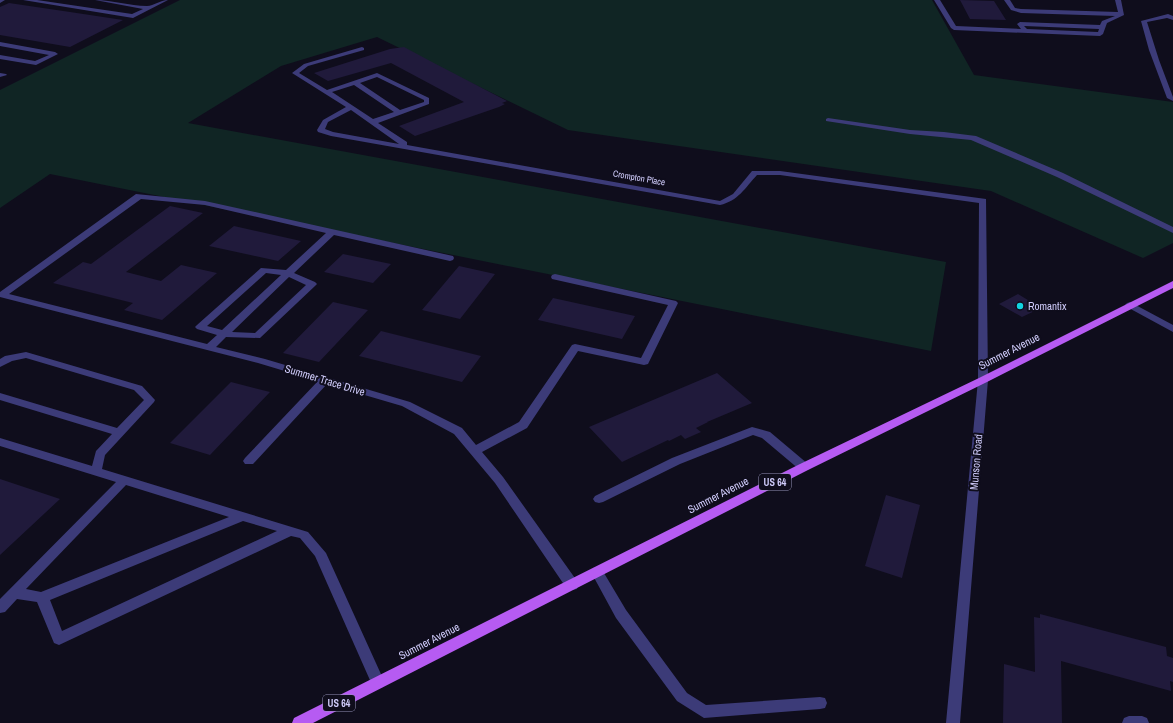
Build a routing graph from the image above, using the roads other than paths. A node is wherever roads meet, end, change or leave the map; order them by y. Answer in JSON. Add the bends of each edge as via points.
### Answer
{"nodes":[{"id":1,"x":26,"y":0,"type":"edge"},
{"id":2,"x":98,"y":0,"type":"edge"},
{"id":3,"x":162,"y":0,"type":"edge"},
{"id":4,"x":937,"y":0,"type":"edge"},
{"id":5,"x":1007,"y":0,"type":"edge"},
{"id":6,"x":1118,"y":0,"type":"edge"},
{"id":7,"x":149,"y":8,"type":"junction"},
{"id":8,"x":1013,"y":9,"type":"junction"},
{"id":9,"x":1121,"y":15,"type":"junction"},
{"id":10,"x":1173,"y":18,"type":"edge"},
{"id":11,"x":1020,"y":24,"type":"junction"},
{"id":12,"x":1102,"y":27,"type":"junction"},
{"id":13,"x":1025,"y":31,"type":"junction"},
{"id":14,"x":0,"y":44,"type":"edge"},
{"id":15,"x":362,"y":49,"type":"dead end"},
{"id":16,"x":0,"y":57,"type":"edge"},
{"id":17,"x":354,"y":82,"type":"junction"},
{"id":18,"x":326,"y":92,"type":"junction"},
{"id":19,"x":1173,"y":99,"type":"edge"},
{"id":20,"x":351,"y":108,"type":"junction"},
{"id":21,"x":400,"y":113,"type":"junction"},
{"id":22,"x":828,"y":120,"type":"dead end"},
{"id":23,"x":373,"y":122,"type":"junction"},
{"id":24,"x":408,"y":147,"type":"junction"},
{"id":25,"x":983,"y":201,"type":"joint"},
{"id":26,"x":1173,"y":230,"type":"edge"},
{"id":27,"x":332,"y":232,"type":"junction"},
{"id":28,"x":450,"y":258,"type":"dead end"},
{"id":29,"x":288,"y":274,"type":"junction"},
{"id":30,"x":555,"y":277,"type":"dead end"},
{"id":31,"x":1173,"y":284,"type":"edge"},
{"id":32,"x":1130,"y":305,"type":"junction"},
{"id":33,"x":1173,"y":329,"type":"edge"},
{"id":34,"x":224,"y":334,"type":"junction"},
{"id":35,"x":209,"y":348,"type":"junction"},
{"id":36,"x":0,"y":364,"type":"edge"},
{"id":37,"x":325,"y":380,"type":"junction"},
{"id":38,"x":983,"y":380,"type":"junction"},
{"id":39,"x":0,"y":396,"type":"edge"},
{"id":40,"x":120,"y":433,"type":"junction"},
{"id":41,"x":0,"y":442,"type":"edge"},
{"id":42,"x":475,"y":451,"type":"junction"},
{"id":43,"x":249,"y":461,"type":"dead end"},
{"id":44,"x":804,"y":467,"type":"junction"},
{"id":45,"x":96,"y":471,"type":"junction"},
{"id":46,"x":124,"y":480,"type":"junction"},
{"id":47,"x":599,"y":499,"type":"dead end"},
{"id":48,"x":243,"y":516,"type":"junction"},
{"id":49,"x":289,"y":531,"type":"junction"},
{"id":50,"x":597,"y":572,"type":"junction"},
{"id":51,"x":572,"y":585,"type":"junction"},
{"id":52,"x":14,"y":593,"type":"junction"},
{"id":53,"x":42,"y":598,"type":"junction"},
{"id":54,"x":0,"y":608,"type":"edge"},
{"id":55,"x":378,"y":683,"type":"junction"},
{"id":56,"x":820,"y":703,"type":"dead end"},
{"id":57,"x":299,"y":723,"type":"edge"},
{"id":58,"x":953,"y":723,"type":"edge"},
{"id":59,"x":1129,"y":723,"type":"edge"},
{"id":60,"x":1142,"y":723,"type":"edge"}],
"edges":[{"from":1,"to":7,"type":"street","via":[[133,16]]},
{"from":2,"to":7,"type":"street"},
{"from":3,"to":7,"type":"street"},
{"from":4,"to":13,"type":"street","via":[[954,28]]},
{"from":5,"to":8,"type":"street"},
{"from":6,"to":9,"type":"street"},
{"from":8,"to":9,"type":"street"},
{"from":8,"to":11,"type":"street"},
{"from":9,"to":12,"type":"street","via":[[1104,22]]},
{"from":10,"to":19,"type":"street","via":[[1168,16],[1144,21],[1159,69],[1170,98]]},
{"from":11,"to":12,"type":"street"},
{"from":11,"to":13,"type":"street"},
{"from":12,"to":13,"type":"street","via":[[1100,34]]},
{"from":14,"to":16,"type":"street","via":[[56,54],[36,63]]},
{"from":15,"to":18,"type":"street","via":[[306,65],[295,73]]},
{"from":17,"to":18,"type":"street"},
{"from":17,"to":21,"type":"street"},
{"from":17,"to":21,"type":"street","via":[[377,75],[427,99],[427,103]]},
{"from":18,"to":20,"type":"street"},
{"from":20,"to":23,"type":"street"},
{"from":20,"to":24,"type":"street","name":"Crompton Place","via":[[325,121],[321,130],[331,134]]},
{"from":21,"to":23,"type":"street"},
{"from":22,"to":26,"type":"street","via":[[973,138],[1060,175]]},
{"from":23,"to":24,"type":"street"},
{"from":24,"to":25,"type":"street","name":"Crompton Place","via":[[720,203],[728,202],[755,173],[780,173]]},
{"from":25,"to":38,"type":"street","name":"Munson Road"},
{"from":27,"to":28,"type":"street"},
{"from":27,"to":29,"type":"street"},
{"from":27,"to":35,"type":"street","name":"Summer Trace Drive","via":[[205,202],[139,196],[2,295]]},
{"from":29,"to":34,"type":"street"},
{"from":29,"to":34,"type":"street","via":[[312,284],[257,336]]},
{"from":29,"to":34,"type":"street","via":[[264,270],[200,328]]},
{"from":30,"to":42,"type":"street","via":[[673,303],[644,362],[575,347],[523,425]]},
{"from":31,"to":32,"type":"main road","name":"Summer Avenue","number":"US 64"},
{"from":32,"to":33,"type":"street"},
{"from":32,"to":38,"type":"main road","name":"Summer Avenue","number":"US 64"},
{"from":34,"to":35,"type":"street"},
{"from":35,"to":37,"type":"street","name":"Summer Trace Drive"},
{"from":36,"to":40,"type":"street","via":[[9,358],[26,355],[138,388],[150,400]]},
{"from":37,"to":42,"type":"street","name":"Summer Trace Drive","via":[[406,404],[458,431]]},
{"from":37,"to":43,"type":"street"},
{"from":38,"to":44,"type":"main road","name":"Summer Avenue","number":"US 64"},
{"from":38,"to":58,"type":"street","name":"Munson Road"},
{"from":39,"to":40,"type":"street"},
{"from":40,"to":45,"type":"street","via":[[100,454]]},
{"from":41,"to":45,"type":"street"},
{"from":42,"to":51,"type":"street","name":"Summer Trace Drive","via":[[499,480]]},
{"from":44,"to":47,"type":"street","via":[[766,436],[752,431],[676,461]]},
{"from":44,"to":50,"type":"main road","name":"Summer Avenue","number":"US 64"},
{"from":45,"to":46,"type":"street"},
{"from":46,"to":48,"type":"street"},
{"from":46,"to":52,"type":"street"},
{"from":48,"to":49,"type":"street"},
{"from":48,"to":53,"type":"street"},
{"from":49,"to":53,"type":"street","via":[[59,639]]},
{"from":49,"to":55,"type":"street","via":[[304,535],[320,553]]},
{"from":50,"to":51,"type":"main road","name":"Summer Avenue","number":"US 64"},
{"from":50,"to":56,"type":"street","via":[[622,614],[682,697],[704,712]]},
{"from":51,"to":55,"type":"main road","name":"Summer Avenue","number":"US 64"},
{"from":52,"to":53,"type":"street"},
{"from":52,"to":54,"type":"street"},
{"from":55,"to":57,"type":"main road","name":"Summer Avenue","number":"US 64"},
{"from":59,"to":60,"type":"street"}]}
